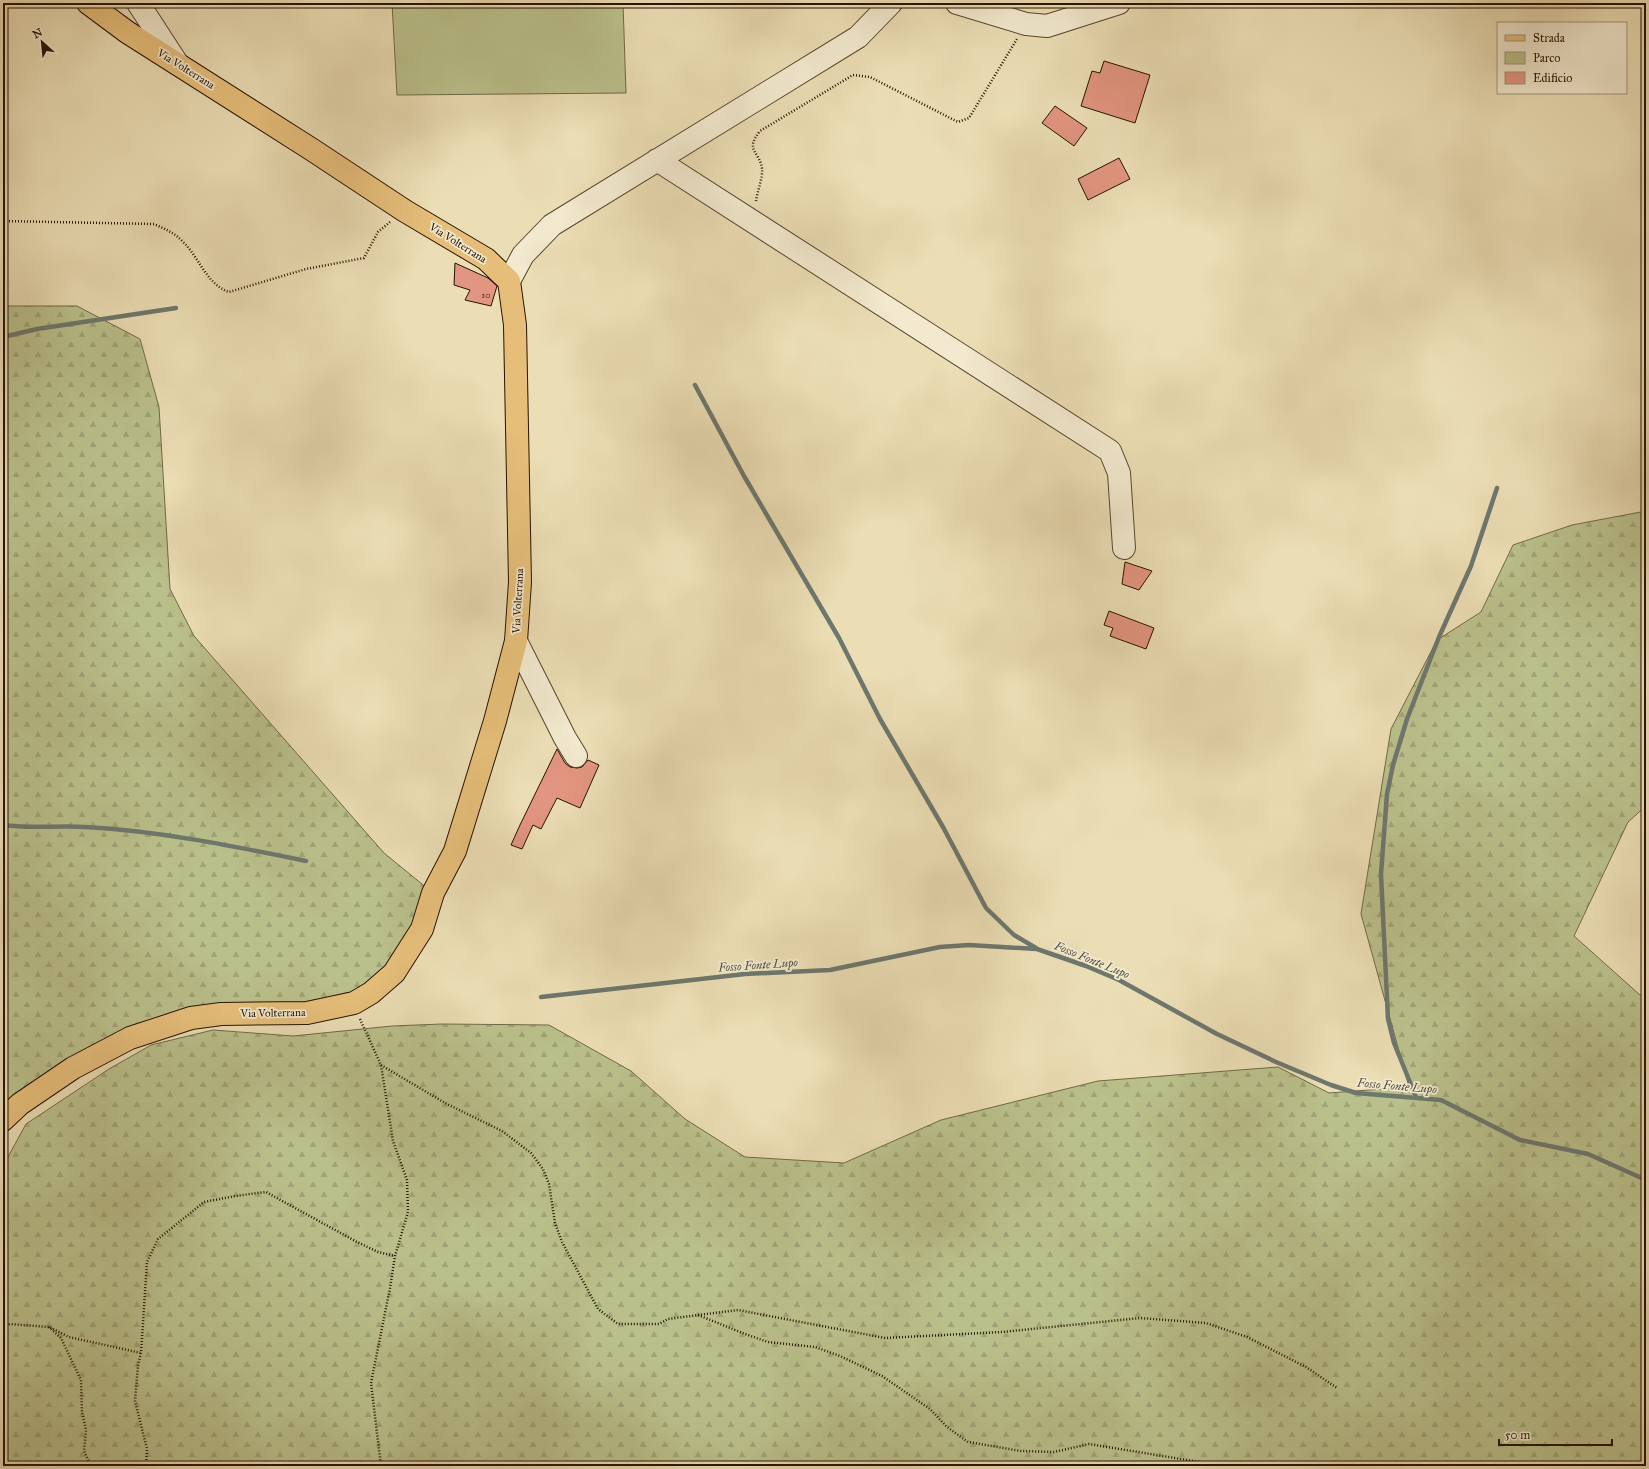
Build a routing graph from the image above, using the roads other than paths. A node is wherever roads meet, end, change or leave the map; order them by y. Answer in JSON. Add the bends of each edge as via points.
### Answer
{"nodes":[{"id":1,"x":88,"y":3,"type":"edge"},
{"id":2,"x":138,"y":3,"type":"edge"},
{"id":3,"x":890,"y":3,"type":"edge"},
{"id":4,"x":957,"y":3,"type":"edge"},
{"id":5,"x":1119,"y":3,"type":"edge"},
{"id":6,"x":177,"y":63,"type":"junction"},
{"id":7,"x":657,"y":160,"type":"junction"},
{"id":8,"x":508,"y":281,"type":"junction"},
{"id":9,"x":1124,"y":548,"type":"dead end"},
{"id":10,"x":516,"y":641,"type":"junction"},
{"id":11,"x":576,"y":756,"type":"dead end"},
{"id":12,"x":3,"y":1120,"type":"edge"}],
"edges":[{"from":1,"to":6,"type":"main road","name":"Via Volterrana","via":[[127,32]]},
{"from":2,"to":6,"type":"street"},
{"from":3,"to":7,"type":"street","via":[[858,37]]},
{"from":4,"to":5,"type":"street","via":[[1026,24],[1047,26]]},
{"from":6,"to":8,"type":"main road","name":"Via Volterrana","via":[[405,211],[486,259]]},
{"from":7,"to":8,"type":"street","via":[[552,225],[523,255]]},
{"from":7,"to":9,"type":"street","via":[[1110,451],[1119,473]]},
{"from":8,"to":10,"type":"main road","name":"Via Volterrana","via":[[515,325],[520,567]]},
{"from":10,"to":11,"type":"street"},
{"from":10,"to":12,"type":"main road","name":"Via Volterrana","via":[[496,721],[455,851],[433,893],[422,929],[394,973],[371,993],[354,1003],[307,1013],[221,1014],[191,1018],[130,1038],[73,1068],[20,1104]]}]}
